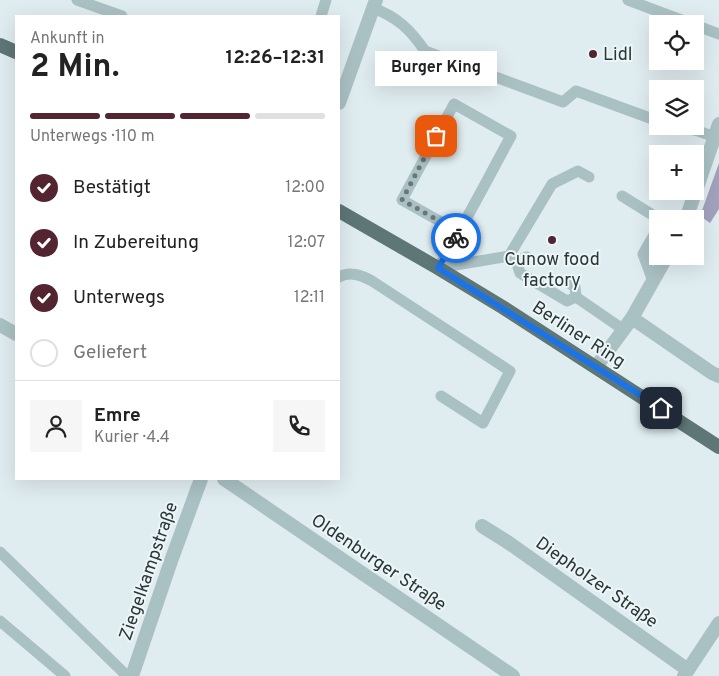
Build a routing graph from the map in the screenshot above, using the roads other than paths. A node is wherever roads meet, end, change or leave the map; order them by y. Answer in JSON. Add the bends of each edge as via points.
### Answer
{"nodes":[{"id":1,"x":77,"y":0,"type":"edge"},
{"id":2,"x":326,"y":0,"type":"edge"},
{"id":3,"x":628,"y":0,"type":"edge"},
{"id":4,"x":374,"y":4,"type":"edge"},
{"id":5,"x":119,"y":15,"type":"edge"},
{"id":6,"x":322,"y":15,"type":"edge"},
{"id":7,"x":669,"y":15,"type":"edge"},
{"id":8,"x":704,"y":28,"type":"edge"},
{"id":9,"x":719,"y":34,"type":"edge"},
{"id":10,"x":0,"y":45,"type":"edge"},
{"id":11,"x":15,"y":52,"type":"edge"},
{"id":12,"x":340,"y":100,"type":"edge"},
{"id":13,"x":649,"y":117,"type":"edge"},
{"id":14,"x":704,"y":131,"type":"edge"},
{"id":15,"x":717,"y":131,"type":"edge"},
{"id":16,"x":589,"y":177,"type":"dead end"},
{"id":17,"x":622,"y":196,"type":"dead end"},
{"id":18,"x":689,"y":210,"type":"edge"},
{"id":19,"x":340,"y":212,"type":"edge"},
{"id":20,"x":649,"y":213,"type":"edge"},
{"id":21,"x":459,"y":232,"type":"junction"},
{"id":22,"x":649,"y":244,"type":"edge"},
{"id":23,"x":512,"y":258,"type":"junction"},
{"id":24,"x":533,"y":261,"type":"dead end"},
{"id":25,"x":662,"y":265,"type":"edge"},
{"id":26,"x":438,"y":268,"type":"junction"},
{"id":27,"x":340,"y":277,"type":"edge"},
{"id":28,"x":653,"y":281,"type":"junction"},
{"id":29,"x":569,"y":283,"type":"dead end"},
{"id":30,"x":576,"y":297,"type":"junction"},
{"id":31,"x":628,"y":324,"type":"junction"},
{"id":32,"x":0,"y":325,"type":"edge"},
{"id":33,"x":15,"y":333,"type":"edge"},
{"id":34,"x":596,"y":367,"type":"junction"},
{"id":35,"x":719,"y":376,"type":"edge"},
{"id":36,"x":441,"y":396,"type":"dead end"},
{"id":37,"x":719,"y":447,"type":"edge"},
{"id":38,"x":201,"y":480,"type":"edge"},
{"id":39,"x":225,"y":480,"type":"edge"},
{"id":40,"x":482,"y":526,"type":"dead end"},
{"id":41,"x":0,"y":552,"type":"edge"},
{"id":42,"x":0,"y":620,"type":"edge"},
{"id":43,"x":719,"y":623,"type":"edge"},
{"id":44,"x":686,"y":673,"type":"edge"},
{"id":45,"x":65,"y":676,"type":"edge"},
{"id":46,"x":127,"y":676,"type":"edge"},
{"id":47,"x":132,"y":676,"type":"edge"},
{"id":48,"x":513,"y":676,"type":"edge"}],
"edges":[{"from":1,"to":5,"type":"lane"},
{"from":2,"to":6,"type":"lane"},
{"from":3,"to":7,"type":"lane"},
{"from":4,"to":12,"type":"street"},
{"from":4,"to":13,"type":"lane","via":[[400,21],[425,51],[563,102],[576,91]]},
{"from":8,"to":9,"type":"lane"},
{"from":10,"to":11,"type":"main road"},
{"from":14,"to":15,"type":"lane"},
{"from":15,"to":18,"type":"street"},
{"from":16,"to":23,"type":"lane","via":[[578,171],[552,184]]},
{"from":17,"to":20,"type":"lane"},
{"from":19,"to":26,"type":"main road","name":"Berliner Ring"},
{"from":21,"to":21,"type":"lane","via":[[402,200],[454,104],[511,136]]},
{"from":21,"to":26,"type":"lane"},
{"from":22,"to":28,"type":"lane","via":[[643,254]]},
{"from":23,"to":24,"type":"lane","via":[[527,257]]},
{"from":23,"to":26,"type":"lane"},
{"from":23,"to":30,"type":"lane","via":[[520,273],[567,301]]},
{"from":25,"to":28,"type":"street"},
{"from":26,"to":34,"type":"main road","name":"Berliner Ring"},
{"from":27,"to":36,"type":"lane","via":[[351,274],[372,281],[510,371],[483,423]]},
{"from":28,"to":31,"type":"street"},
{"from":29,"to":30,"type":"lane","via":[[576,287]]},
{"from":30,"to":31,"type":"lane"},
{"from":31,"to":34,"type":"street"},
{"from":31,"to":35,"type":"street"},
{"from":32,"to":33,"type":"street"},
{"from":34,"to":37,"type":"main road","name":"Berliner Ring"},
{"from":38,"to":47,"type":"street","name":"Ziegelkampstraße"},
{"from":39,"to":48,"type":"street","name":"Oldenburger Straße"},
{"from":40,"to":44,"type":"street","name":"Diepholzer Straße"},
{"from":41,"to":46,"type":"lane"},
{"from":42,"to":45,"type":"lane"},
{"from":43,"to":44,"type":"street"}]}
